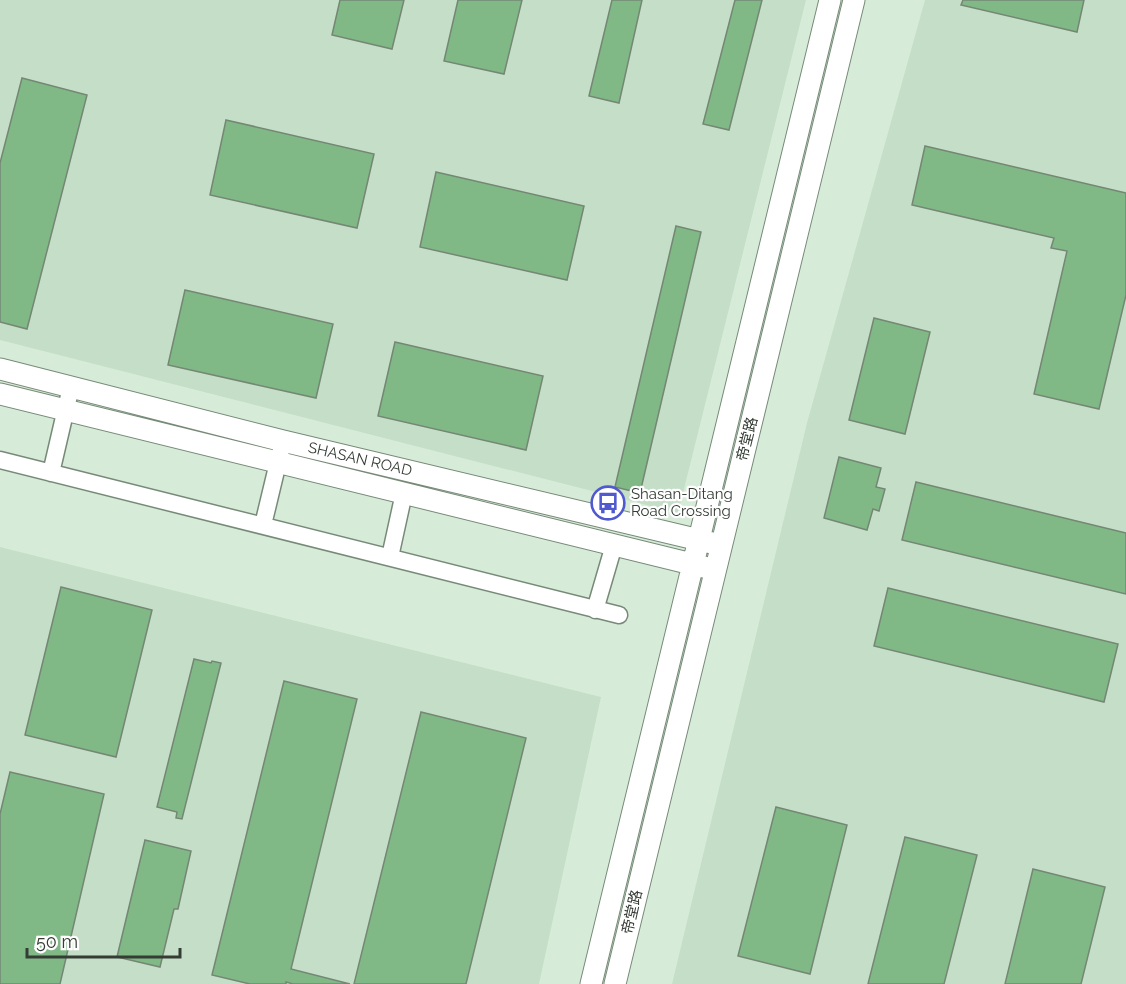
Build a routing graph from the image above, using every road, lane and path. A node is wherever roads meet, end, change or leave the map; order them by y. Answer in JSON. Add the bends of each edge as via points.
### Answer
{"nodes":[{"id":1,"x":830,"y":0,"type":"edge"},
{"id":2,"x":854,"y":0,"type":"edge"},
{"id":3,"x":0,"y":369,"type":"edge"},
{"id":4,"x":71,"y":387,"type":"junction"},
{"id":5,"x":0,"y":394,"type":"edge"},
{"id":6,"x":66,"y":410,"type":"junction"},
{"id":7,"x":284,"y":441,"type":"junction"},
{"id":8,"x":0,"y":460,"type":"edge"},
{"id":9,"x":278,"y":462,"type":"junction"},
{"id":10,"x":51,"y":473,"type":"junction"},
{"id":11,"x":404,"y":493,"type":"junction"},
{"id":12,"x":263,"y":525,"type":"junction"},
{"id":13,"x":699,"y":539,"type":"junction"},
{"id":14,"x":614,"y":545,"type":"junction"},
{"id":15,"x":721,"y":545,"type":"junction"},
{"id":16,"x":390,"y":557,"type":"junction"},
{"id":17,"x":693,"y":564,"type":"junction"},
{"id":18,"x":715,"y":570,"type":"junction"},
{"id":19,"x":596,"y":610,"type":"junction"},
{"id":20,"x":619,"y":615,"type":"dead end"},
{"id":21,"x":591,"y":984,"type":"edge"},
{"id":22,"x":615,"y":984,"type":"edge"}],
"edges":[{"from":1,"to":13,"type":"street","name":"帝堂路"},
{"from":2,"to":15,"type":"street","name":"帝堂路"},
{"from":3,"to":4,"type":"street","name":"SHASAN ROAD"},
{"from":4,"to":6,"type":"street"},
{"from":4,"to":7,"type":"street","name":"SHASAN ROAD"},
{"from":5,"to":6,"type":"street","name":"SHASAN ROAD"},
{"from":6,"to":9,"type":"street","name":"SHASAN ROAD"},
{"from":6,"to":10,"type":"street"},
{"from":7,"to":9,"type":"street"},
{"from":7,"to":13,"type":"street","name":"SHASAN ROAD"},
{"from":8,"to":10,"type":"street"},
{"from":9,"to":11,"type":"street","name":"SHASAN ROAD"},
{"from":9,"to":12,"type":"street"},
{"from":10,"to":12,"type":"street"},
{"from":11,"to":14,"type":"street","name":"SHASAN ROAD"},
{"from":11,"to":16,"type":"street"},
{"from":12,"to":16,"type":"street"},
{"from":13,"to":15,"type":"street","name":"SHASAN ROAD"},
{"from":13,"to":17,"type":"street","name":"帝堂路"},
{"from":14,"to":17,"type":"street","name":"SHASAN ROAD"},
{"from":14,"to":19,"type":"street"},
{"from":15,"to":18,"type":"street","name":"帝堂路"},
{"from":16,"to":19,"type":"street"},
{"from":17,"to":18,"type":"street","name":"SHASAN ROAD"},
{"from":17,"to":21,"type":"street","name":"帝堂路"},
{"from":18,"to":22,"type":"street","name":"帝堂路"},
{"from":19,"to":20,"type":"street"}]}
